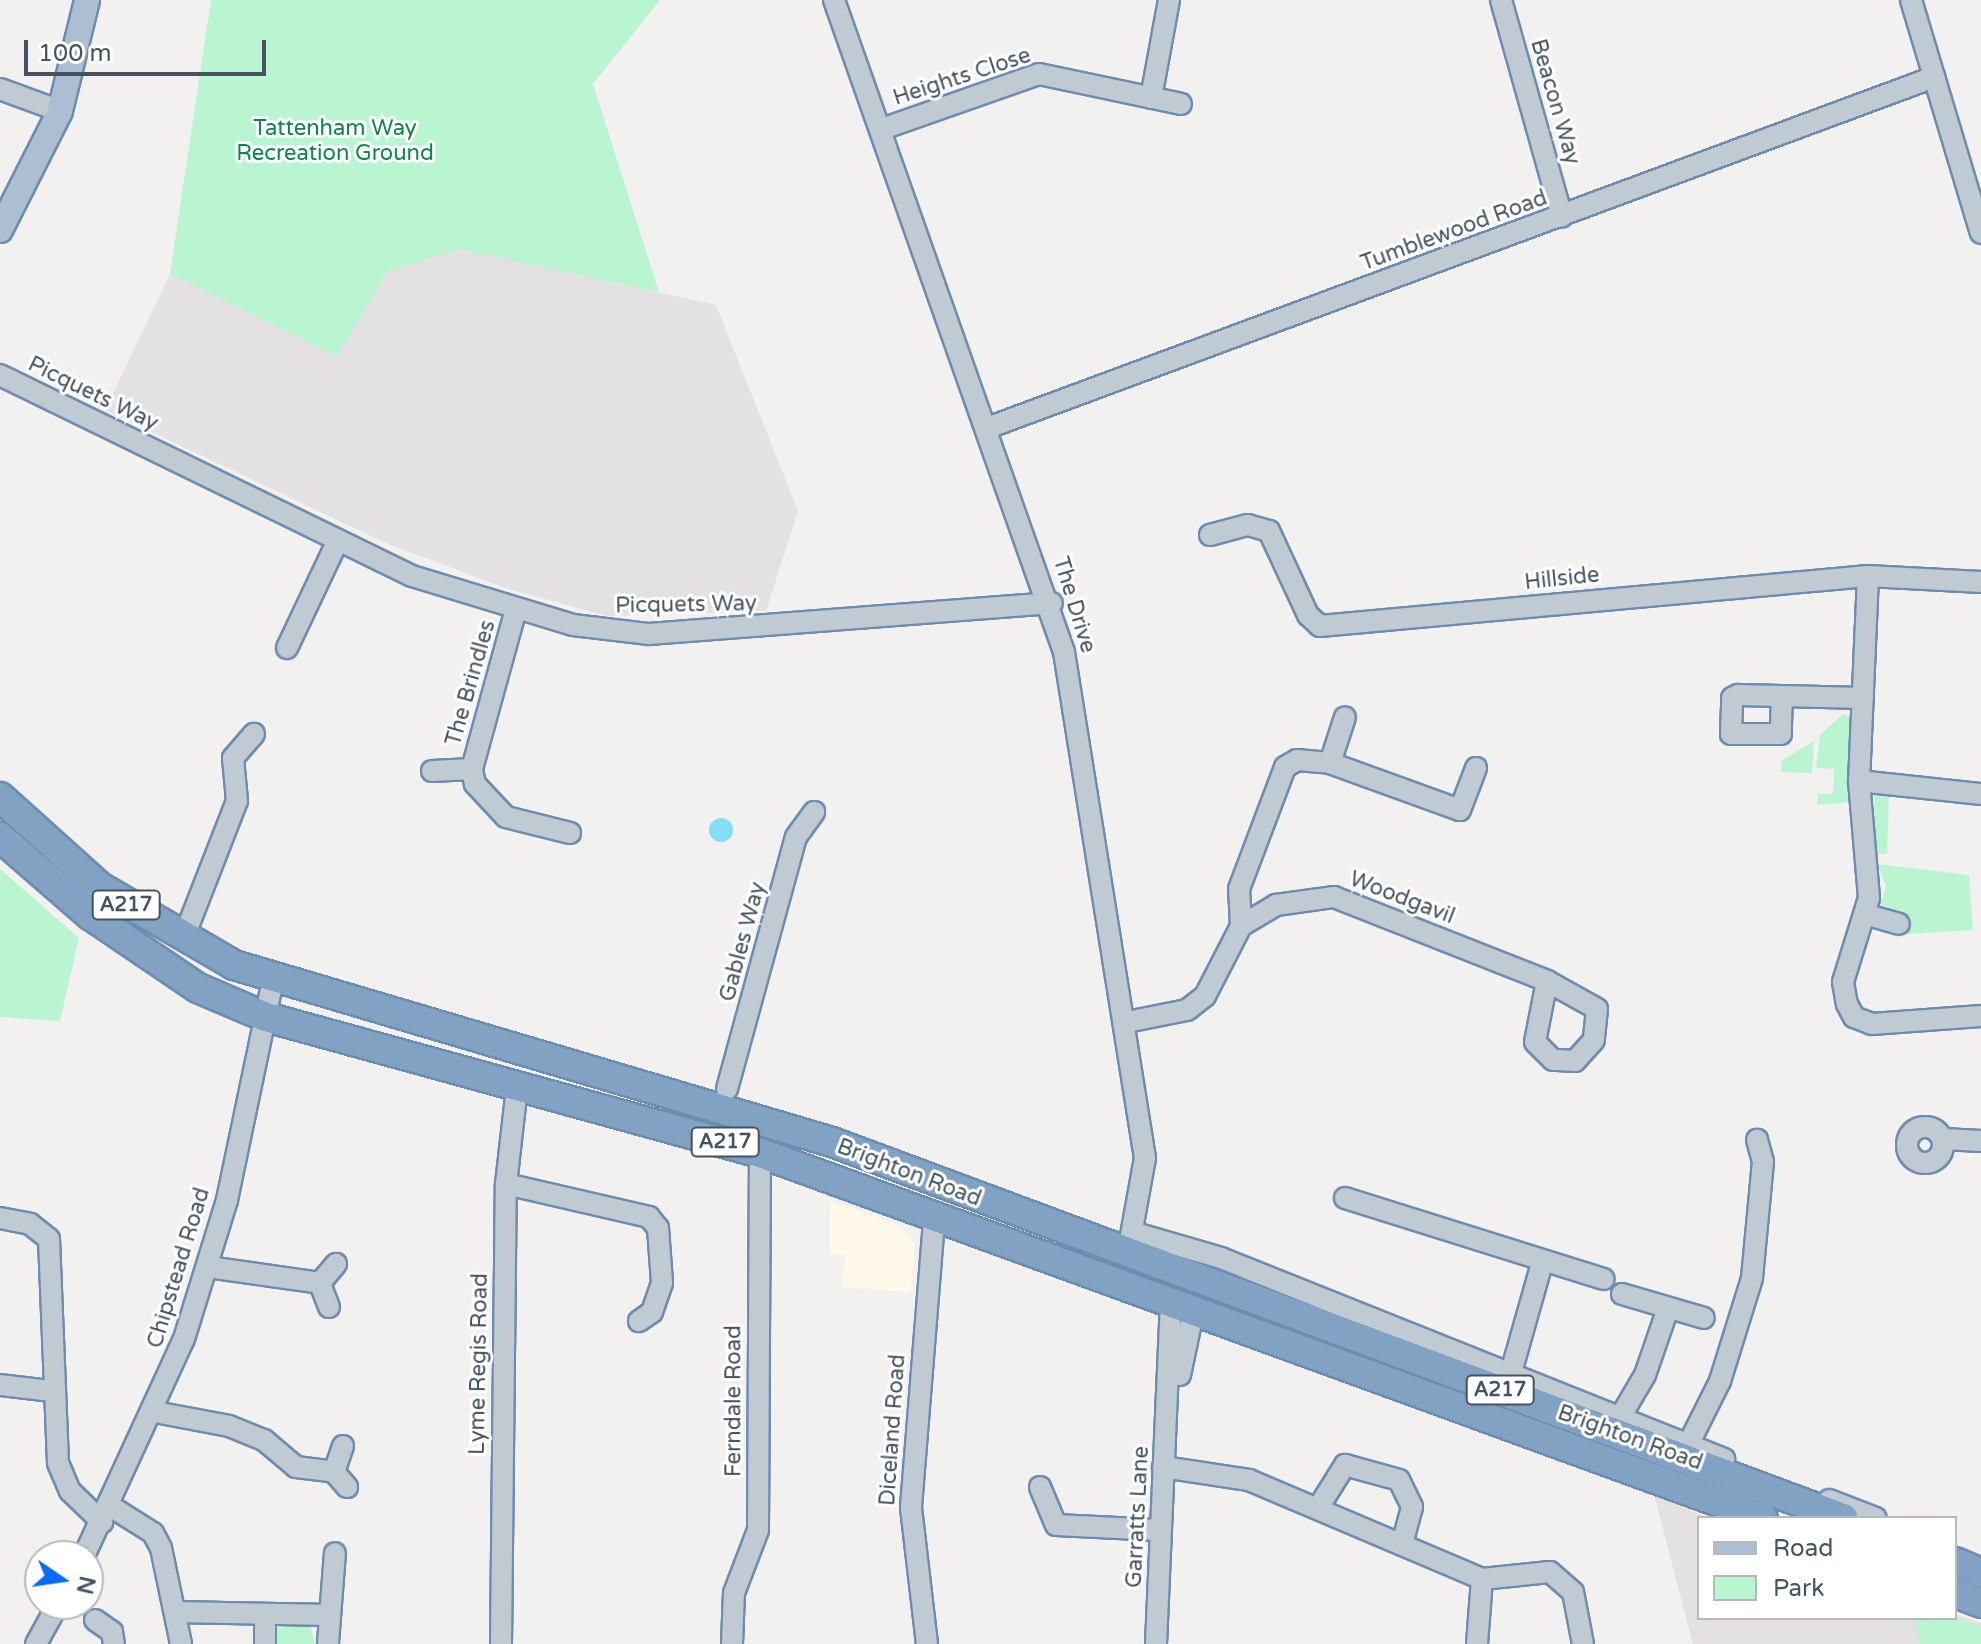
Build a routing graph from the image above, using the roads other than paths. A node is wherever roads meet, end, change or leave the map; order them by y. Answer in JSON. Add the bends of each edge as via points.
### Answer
{"nodes":[{"id":1,"x":87,"y":0,"type":"edge"},
{"id":2,"x":834,"y":0,"type":"edge"},
{"id":3,"x":1169,"y":0,"type":"edge"},
{"id":4,"x":1501,"y":0,"type":"edge"},
{"id":5,"x":1911,"y":0,"type":"edge"},
{"id":6,"x":1934,"y":77,"type":"junction"},
{"id":7,"x":0,"y":89,"type":"edge"},
{"id":8,"x":1151,"y":98,"type":"junction"},
{"id":9,"x":1181,"y":104,"type":"dead end"},
{"id":10,"x":60,"y":111,"type":"junction"},
{"id":11,"x":882,"y":129,"type":"junction"},
{"id":12,"x":1562,"y":217,"type":"junction"},
{"id":13,"x":0,"y":230,"type":"edge"},
{"id":14,"x":1981,"y":233,"type":"edge"},
{"id":15,"x":0,"y":375,"type":"edge"},
{"id":16,"x":990,"y":427,"type":"junction"},
{"id":17,"x":1210,"y":535,"type":"dead end"},
{"id":18,"x":337,"y":542,"type":"junction"},
{"id":19,"x":1868,"y":576,"type":"junction"},
{"id":20,"x":1981,"y":582,"type":"edge"},
{"id":21,"x":1052,"y":603,"type":"junction"},
{"id":22,"x":516,"y":609,"type":"junction"},
{"id":23,"x":287,"y":648,"type":"dead end"},
{"id":24,"x":1782,"y":696,"type":"dead end"},
{"id":25,"x":1863,"y":698,"type":"junction"},
{"id":26,"x":1345,"y":717,"type":"dead end"},
{"id":27,"x":254,"y":734,"type":"dead end"},
{"id":28,"x":1321,"y":761,"type":"junction"},
{"id":29,"x":1476,"y":768,"type":"dead end"},
{"id":30,"x":472,"y":769,"type":"junction"},
{"id":31,"x":432,"y":771,"type":"dead end"},
{"id":32,"x":1859,"y":781,"type":"junction"},
{"id":33,"x":1981,"y":794,"type":"edge"},
{"id":34,"x":0,"y":797,"type":"edge"},
{"id":35,"x":814,"y":812,"type":"dead end"},
{"id":36,"x":570,"y":833,"type":"dead end"},
{"id":37,"x":0,"y":837,"type":"edge"},
{"id":38,"x":1868,"y":915,"type":"junction"},
{"id":39,"x":1899,"y":924,"type":"dead end"},
{"id":40,"x":1241,"y":926,"type":"junction"},
{"id":41,"x":187,"y":929,"type":"dead end"},
{"id":42,"x":273,"y":979,"type":"junction"},
{"id":43,"x":1547,"y":981,"type":"dead end"},
{"id":44,"x":1981,"y":1016,"type":"edge"},
{"id":45,"x":266,"y":1017,"type":"junction"},
{"id":46,"x":1127,"y":1022,"type":"junction"},
{"id":47,"x":517,"y":1087,"type":"junction"},
{"id":48,"x":727,"y":1089,"type":"dead end"},
{"id":49,"x":1943,"y":1139,"type":"dead end"},
{"id":50,"x":1757,"y":1140,"type":"dead end"},
{"id":51,"x":1981,"y":1141,"type":"edge"},
{"id":52,"x":760,"y":1153,"type":"junction"},
{"id":53,"x":506,"y":1184,"type":"junction"},
{"id":54,"x":940,"y":1187,"type":"junction"},
{"id":55,"x":1345,"y":1198,"type":"dead end"},
{"id":56,"x":0,"y":1218,"type":"edge"},
{"id":57,"x":934,"y":1218,"type":"junction"},
{"id":58,"x":1131,"y":1242,"type":"junction"},
{"id":59,"x":1542,"y":1263,"type":"junction"},
{"id":60,"x":336,"y":1264,"type":"dead end"},
{"id":61,"x":208,"y":1267,"type":"junction"},
{"id":62,"x":1604,"y":1279,"type":"dead end"},
{"id":63,"x":320,"y":1283,"type":"junction"},
{"id":64,"x":1622,"y":1294,"type":"dead end"},
{"id":65,"x":329,"y":1307,"type":"dead end"},
{"id":66,"x":1182,"y":1309,"type":"junction"},
{"id":67,"x":1667,"y":1311,"type":"junction"},
{"id":68,"x":1704,"y":1318,"type":"dead end"},
{"id":69,"x":639,"y":1321,"type":"dead end"},
{"id":70,"x":1510,"y":1376,"type":"junction"},
{"id":71,"x":0,"y":1385,"type":"edge"},
{"id":72,"x":51,"y":1391,"type":"junction"},
{"id":73,"x":155,"y":1412,"type":"junction"},
{"id":74,"x":1619,"y":1419,"type":"junction"},
{"id":75,"x":1688,"y":1445,"type":"junction"},
{"id":76,"x":343,"y":1446,"type":"dead end"},
{"id":77,"x":1163,"y":1467,"type":"junction"},
{"id":78,"x":1040,"y":1487,"type":"dead end"},
{"id":79,"x":1318,"y":1508,"type":"junction"},
{"id":80,"x":106,"y":1514,"type":"junction"},
{"id":81,"x":1757,"y":1516,"type":"edge"},
{"id":82,"x":1838,"y":1516,"type":"edge"},
{"id":83,"x":1871,"y":1516,"type":"edge"},
{"id":84,"x":1159,"y":1530,"type":"junction"},
{"id":85,"x":92,"y":1540,"type":"edge"},
{"id":86,"x":1402,"y":1545,"type":"junction"},
{"id":87,"x":1957,"y":1550,"type":"edge"},
{"id":88,"x":335,"y":1553,"type":"dead end"},
{"id":89,"x":1981,"y":1558,"type":"edge"},
{"id":90,"x":1957,"y":1563,"type":"edge"},
{"id":91,"x":1981,"y":1573,"type":"edge"},
{"id":92,"x":1482,"y":1579,"type":"junction"},
{"id":93,"x":1957,"y":1594,"type":"edge"},
{"id":94,"x":1981,"y":1603,"type":"edge"},
{"id":95,"x":175,"y":1612,"type":"junction"},
{"id":96,"x":265,"y":1614,"type":"junction"},
{"id":97,"x":330,"y":1615,"type":"junction"},
{"id":98,"x":49,"y":1620,"type":"edge"},
{"id":99,"x":95,"y":1620,"type":"dead end"},
{"id":100,"x":328,"y":1643,"type":"edge"},
{"id":101,"x":36,"y":1644,"type":"edge"},
{"id":102,"x":114,"y":1644,"type":"edge"},
{"id":103,"x":181,"y":1644,"type":"edge"},
{"id":104,"x":265,"y":1644,"type":"edge"},
{"id":105,"x":501,"y":1644,"type":"edge"},
{"id":106,"x":732,"y":1644,"type":"edge"},
{"id":107,"x":927,"y":1644,"type":"edge"},
{"id":108,"x":1156,"y":1644,"type":"edge"},
{"id":109,"x":1477,"y":1644,"type":"edge"},
{"id":110,"x":1583,"y":1644,"type":"edge"}],
"edges":[{"from":1,"to":10,"type":"main road"},
{"from":2,"to":11,"type":"street","name":"The Drive"},
{"from":3,"to":8,"type":"street"},
{"from":4,"to":12,"type":"street","name":"Beacon Way"},
{"from":5,"to":6,"type":"street"},
{"from":6,"to":12,"type":"street","name":"Tumblewood Road"},
{"from":6,"to":14,"type":"street"},
{"from":7,"to":10,"type":"street"},
{"from":8,"to":9,"type":"street","name":"Heights Close"},
{"from":8,"to":11,"type":"street","name":"Heights Close","via":[[1039,74]]},
{"from":10,"to":13,"type":"main road"},
{"from":11,"to":16,"type":"street","name":"The Drive"},
{"from":12,"to":16,"type":"street","name":"Tumblewood Road"},
{"from":15,"to":18,"type":"street","name":"Picquets Way"},
{"from":16,"to":21,"type":"street","name":"The Drive"},
{"from":17,"to":19,"type":"street","name":"Hillside","via":[[1248,525],[1269,531],[1308,615],[1320,626]]},
{"from":18,"to":22,"type":"street","name":"Picquets Way","via":[[412,576]]},
{"from":18,"to":23,"type":"street"},
{"from":19,"to":20,"type":"street","name":"Hillside"},
{"from":19,"to":25,"type":"street"},
{"from":21,"to":22,"type":"street","name":"Picquets Way","via":[[649,634]]},
{"from":21,"to":46,"type":"street","name":"The Drive"},
{"from":22,"to":30,"type":"street","name":"The Brindles"},
{"from":24,"to":25,"type":"street"},
{"from":25,"to":32,"type":"street"},
{"from":26,"to":28,"type":"street"},
{"from":27,"to":41,"type":"street","via":[[233,758],[240,792]]},
{"from":28,"to":29,"type":"street","via":[[1460,810]]},
{"from":28,"to":40,"type":"street","via":[[1297,760],[1277,779],[1239,889]]},
{"from":30,"to":31,"type":"street","name":"The Brindles"},
{"from":30,"to":36,"type":"street","name":"The Brindles","via":[[493,809]]},
{"from":32,"to":33,"type":"street"},
{"from":32,"to":38,"type":"street"},
{"from":34,"to":42,"type":"highway","name":"Brighton Road","number":"A217","via":[[136,912]]},
{"from":35,"to":48,"type":"street","name":"Gables Way","via":[[796,837]]},
{"from":37,"to":45,"type":"highway","name":"Brighton Road","number":"A217","via":[[90,915],[198,988]]},
{"from":38,"to":39,"type":"street"},
{"from":38,"to":44,"type":"street","via":[[1843,982],[1854,1017],[1872,1024]]},
{"from":40,"to":43,"type":"street","name":"Woodgavil","via":[[1276,905],[1334,897]]},
{"from":40,"to":46,"type":"street","via":[[1200,1003]]},
{"from":42,"to":45,"type":"street","name":"Chipstead Road"},
{"from":42,"to":54,"type":"highway","name":"Brighton Road","number":"A217","via":[[832,1142]]},
{"from":45,"to":47,"type":"highway","name":"Brighton Road","number":"A217"},
{"from":45,"to":61,"type":"street","name":"Chipstead Road"},
{"from":46,"to":58,"type":"street","name":"The Drive","via":[[1145,1158]]},
{"from":47,"to":52,"type":"highway","name":"Brighton Road","number":"A217"},
{"from":47,"to":53,"type":"street","name":"Lyme Regis Road"},
{"from":49,"to":51,"type":"street"},
{"from":50,"to":75,"type":"street","via":[[1763,1162],[1752,1278],[1720,1381]]},
{"from":52,"to":57,"type":"highway","name":"Brighton Road","number":"A217"},
{"from":52,"to":106,"type":"street","name":"Ferndale Road","via":[[758,1530],[734,1593]]},
{"from":53,"to":69,"type":"street","via":[[649,1217],[658,1228],[662,1283],[652,1312]]},
{"from":53,"to":105,"type":"street","name":"Lyme Regis Road"},
{"from":54,"to":58,"type":"highway","name":"Brighton Road","number":"A217"},
{"from":54,"to":66,"type":"highway","via":[[1050,1241],[1180,1288]]},
{"from":55,"to":59,"type":"street","via":[[1385,1226],[1432,1223]]},
{"from":56,"to":72,"type":"street","via":[[30,1224],[49,1239],[59,1364]]},
{"from":57,"to":66,"type":"highway","name":"Brighton Road","number":"A217"},
{"from":57,"to":107,"type":"street","name":"Diceland Road","via":[[911,1507]]},
{"from":58,"to":70,"type":"street","name":"Brighton Road","via":[[1221,1258]]},
{"from":58,"to":82,"type":"highway","name":"Brighton Road","number":"A217"},
{"from":59,"to":62,"type":"street"},
{"from":59,"to":70,"type":"street"},
{"from":60,"to":63,"type":"street"},
{"from":61,"to":63,"type":"street"},
{"from":61,"to":73,"type":"street","name":"Chipstead Road"},
{"from":63,"to":65,"type":"street"},
{"from":64,"to":67,"type":"street"},
{"from":66,"to":77,"type":"street","name":"Garratts Lane"},
{"from":66,"to":81,"type":"highway","name":"Brighton Road","number":"A217"},
{"from":67,"to":68,"type":"street"},
{"from":67,"to":74,"type":"street","via":[[1645,1375]]},
{"from":70,"to":74,"type":"street","name":"Brighton Road"},
{"from":71,"to":72,"type":"street"},
{"from":72,"to":80,"type":"street","via":[[61,1477]]},
{"from":73,"to":76,"type":"street","via":[[229,1426],[264,1440],[296,1467],[340,1479]]},
{"from":73,"to":80,"type":"street","name":"Chipstead Road"},
{"from":74,"to":75,"type":"street","name":"Brighton Road"},
{"from":75,"to":83,"type":"street","name":"Brighton Road"},
{"from":77,"to":79,"type":"street","via":[[1249,1480]]},
{"from":77,"to":84,"type":"street","name":"Garratts Lane"},
{"from":78,"to":84,"type":"street","via":[[1056,1525]]},
{"from":79,"to":86,"type":"street"},
{"from":79,"to":86,"type":"street","via":[[1345,1465],[1399,1480],[1412,1507]]},
{"from":80,"to":85,"type":"street","name":"Chipstead Road"},
{"from":80,"to":95,"type":"street","via":[[153,1533]]},
{"from":84,"to":108,"type":"street","name":"Garratts Lane"},
{"from":86,"to":92,"type":"street"},
{"from":87,"to":89,"type":"street"},
{"from":88,"to":97,"type":"street"},
{"from":90,"to":91,"type":"highway"},
{"from":92,"to":109,"type":"street"},
{"from":92,"to":110,"type":"street","via":[[1557,1575],[1573,1592]]},
{"from":93,"to":94,"type":"highway"},
{"from":95,"to":96,"type":"street"},
{"from":95,"to":103,"type":"street"},
{"from":96,"to":97,"type":"street"},
{"from":96,"to":104,"type":"street"},
{"from":97,"to":100,"type":"street"},
{"from":98,"to":101,"type":"street"},
{"from":99,"to":102,"type":"street","via":[[112,1632]]}]}
